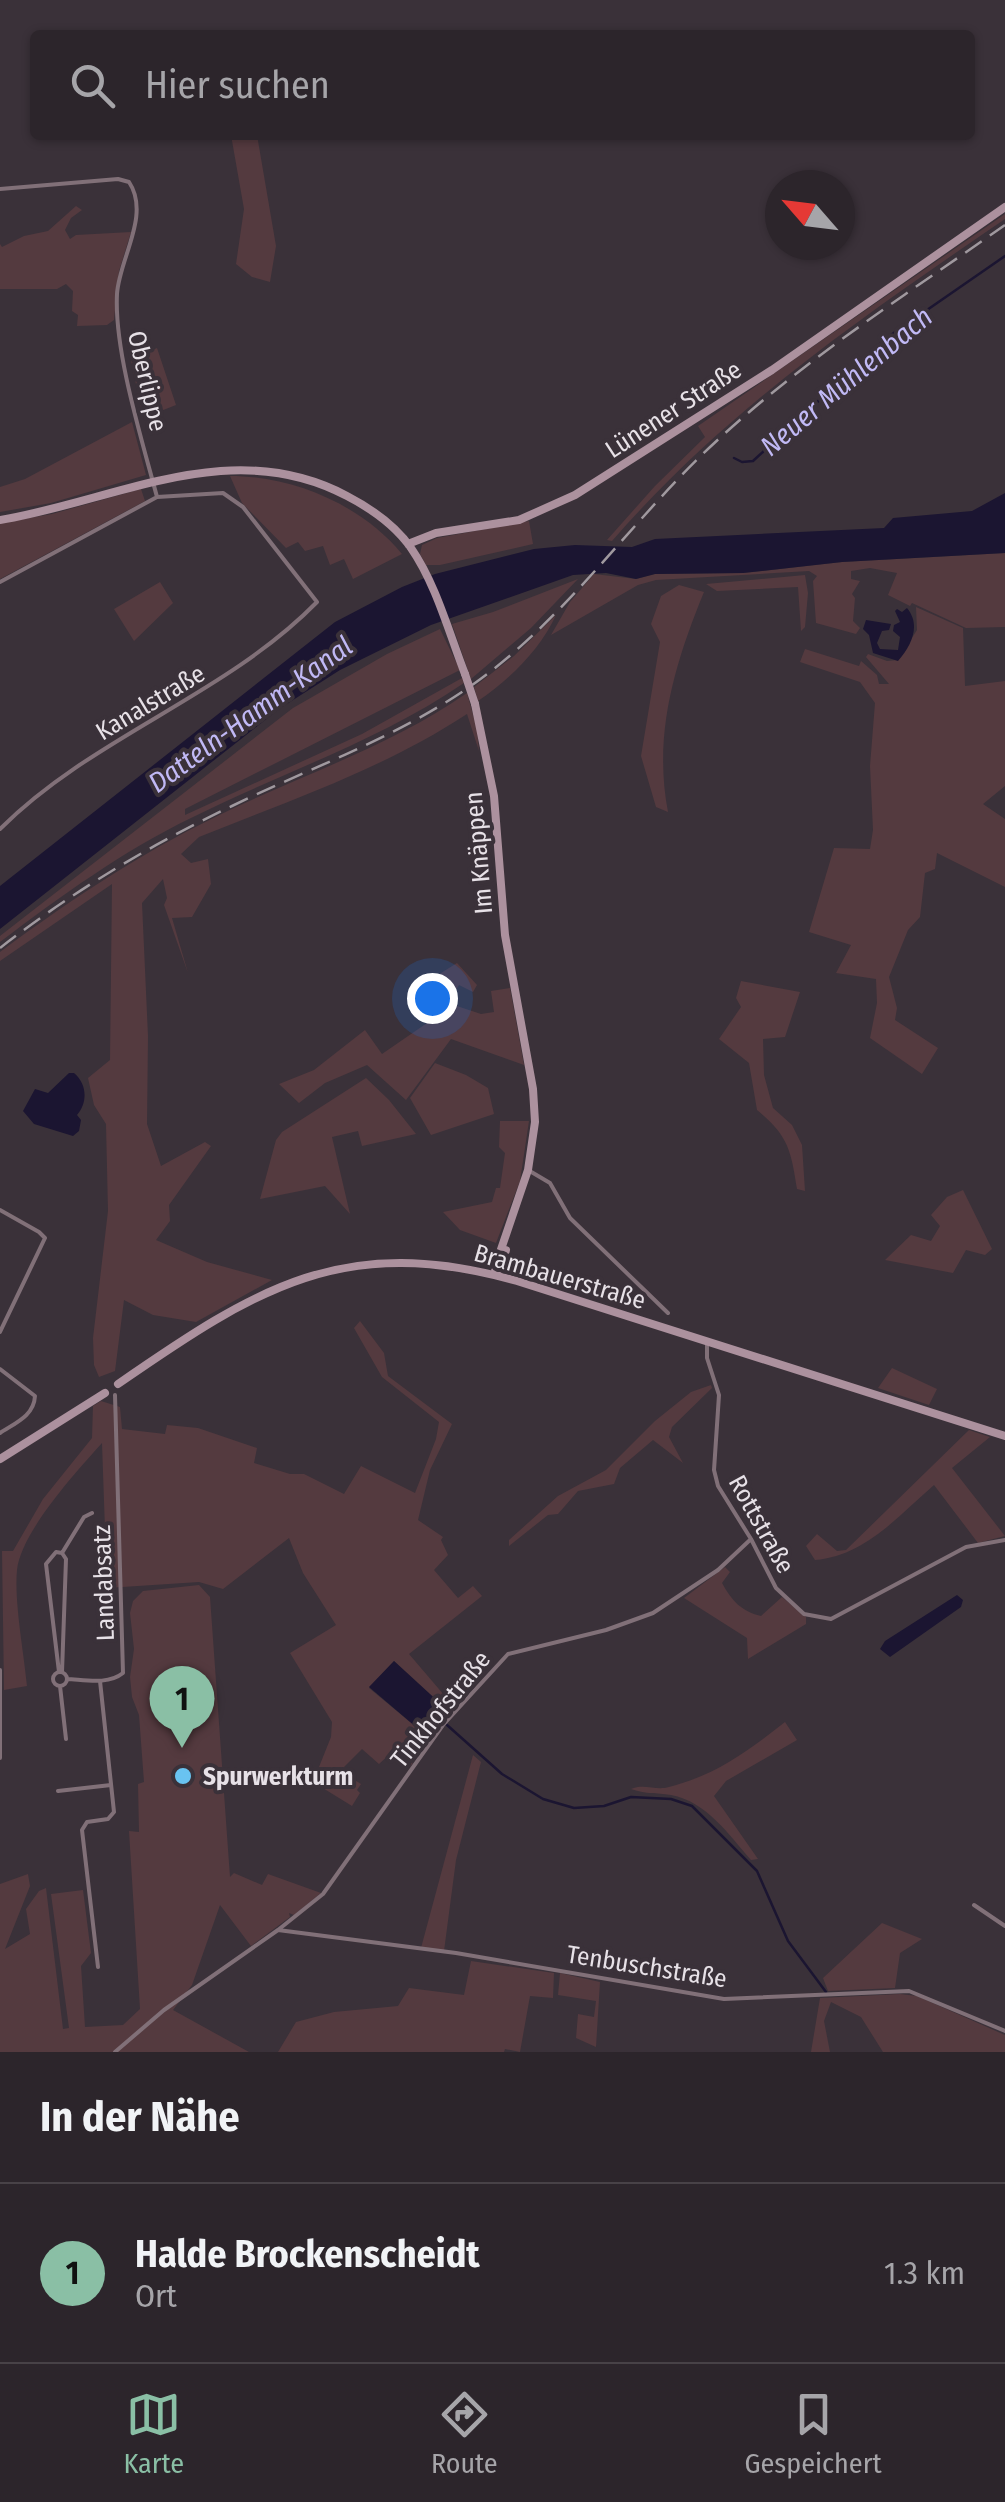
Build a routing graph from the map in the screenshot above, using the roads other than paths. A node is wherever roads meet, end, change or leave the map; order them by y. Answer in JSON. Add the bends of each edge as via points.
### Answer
{"nodes":[{"id":1,"x":0,"y":188,"type":"edge"},
{"id":2,"x":1005,"y":207,"type":"edge"},
{"id":3,"x":153,"y":481,"type":"junction"},
{"id":4,"x":157,"y":498,"type":"junction"},
{"id":5,"x":0,"y":520,"type":"edge"},
{"id":6,"x":408,"y":544,"type":"junction"},
{"id":7,"x":0,"y":582,"type":"edge"},
{"id":8,"x":0,"y":829,"type":"edge"},
{"id":9,"x":528,"y":1170,"type":"junction"},
{"id":10,"x":0,"y":1210,"type":"edge"},
{"id":11,"x":509,"y":1230,"type":"junction"},
{"id":12,"x":504,"y":1261,"type":"junction"},
{"id":13,"x":496,"y":1275,"type":"junction"},
{"id":14,"x":518,"y":1281,"type":"junction"},
{"id":15,"x":668,"y":1313,"type":"dead end"},
{"id":16,"x":0,"y":1332,"type":"edge"},
{"id":17,"x":707,"y":1342,"type":"junction"},
{"id":18,"x":0,"y":1369,"type":"edge"},
{"id":19,"x":118,"y":1384,"type":"junction"},
{"id":20,"x":105,"y":1393,"type":"junction"},
{"id":21,"x":115,"y":1396,"type":"junction"},
{"id":22,"x":0,"y":1433,"type":"edge"},
{"id":23,"x":1005,"y":1436,"type":"edge"},
{"id":24,"x":0,"y":1459,"type":"edge"},
{"id":25,"x":92,"y":1513,"type":"dead end"},
{"id":26,"x":752,"y":1540,"type":"junction"},
{"id":27,"x":1005,"y":1540,"type":"edge"},
{"id":28,"x":62,"y":1552,"type":"junction"},
{"id":29,"x":0,"y":1670,"type":"edge"},
{"id":30,"x":61,"y":1672,"type":"junction"},
{"id":31,"x":68,"y":1679,"type":"junction"},
{"id":32,"x":100,"y":1681,"type":"junction"},
{"id":33,"x":60,"y":1686,"type":"junction"},
{"id":34,"x":66,"y":1739,"type":"dead end"},
{"id":35,"x":0,"y":1758,"type":"edge"},
{"id":36,"x":111,"y":1785,"type":"junction"},
{"id":37,"x":58,"y":1791,"type":"dead end"},
{"id":38,"x":974,"y":1905,"type":"dead end"},
{"id":39,"x":1005,"y":1926,"type":"edge"},
{"id":40,"x":278,"y":1930,"type":"junction"},
{"id":41,"x":98,"y":1967,"type":"dead end"},
{"id":42,"x":1005,"y":2031,"type":"edge"},
{"id":43,"x":115,"y":2052,"type":"edge"}],
"edges":[{"from":1,"to":3,"type":"street","name":"Oberlippe","via":[[118,179],[134,188],[134,230],[116,325]]},
{"from":2,"to":6,"type":"street","name":"Lünener Straße","via":[[772,370],[575,495],[520,520],[436,532]]},
{"from":3,"to":4,"type":"street"},
{"from":3,"to":5,"type":"street","name":"Im Knäppen"},
{"from":3,"to":6,"type":"street","name":"Im Knäppen","via":[[218,469],[297,477],[358,502]]},
{"from":4,"to":7,"type":"street"},
{"from":4,"to":8,"type":"street","name":"Kanalstraße","via":[[229,494],[317,602],[230,674],[78,766]]},
{"from":6,"to":9,"type":"street","name":"Im Knäppen","bridge":true,"via":[[465,674],[494,796],[506,935],[533,1090]]},
{"from":9,"to":11,"type":"street","name":"Im Knäppen"},
{"from":9,"to":15,"type":"street","via":[[550,1183],[570,1218]]},
{"from":10,"to":16,"type":"street","via":[[45,1238]]},
{"from":11,"to":12,"type":"street"},
{"from":11,"to":13,"type":"street","name":"Im Knäppen"},
{"from":12,"to":13,"type":"street"},
{"from":12,"to":14,"type":"street"},
{"from":13,"to":14,"type":"street","name":"Brambauerstraße"},
{"from":13,"to":19,"type":"street","name":"Brambauerstraße","via":[[411,1262],[365,1263],[307,1276],[249,1300]]},
{"from":14,"to":17,"type":"street","name":"Brambauerstraße"},
{"from":17,"to":23,"type":"street","name":"Brambauerstraße"},
{"from":17,"to":26,"type":"street","name":"Rottstraße","via":[[720,1415],[718,1486]]},
{"from":18,"to":22,"type":"street","via":[[34,1396],[28,1415]]},
{"from":19,"to":20,"type":"street","via":[[106,1383]]},
{"from":19,"to":21,"type":"street"},
{"from":20,"to":21,"type":"street"},
{"from":20,"to":24,"type":"street"},
{"from":21,"to":32,"type":"street","name":"Landabsatz","via":[[124,1667],[116,1678]]},
{"from":25,"to":28,"type":"street"},
{"from":26,"to":27,"type":"street","name":"Rottstraße","via":[[776,1588],[796,1608],[831,1619],[966,1546]]},
{"from":26,"to":40,"type":"street","name":"Tinkhofstraße","via":[[653,1613],[508,1654],[442,1725],[322,1894]]},
{"from":28,"to":30,"type":"street"},
{"from":28,"to":30,"type":"street","via":[[46,1564]]},
{"from":29,"to":35,"type":"street"},
{"from":30,"to":31,"type":"street"},
{"from":30,"to":33,"type":"street","via":[[53,1680]]},
{"from":31,"to":32,"type":"street"},
{"from":31,"to":33,"type":"street"},
{"from":32,"to":36,"type":"street"},
{"from":33,"to":34,"type":"street"},
{"from":36,"to":37,"type":"street"},
{"from":36,"to":41,"type":"street","via":[[112,1816],[87,1822],[82,1830]]},
{"from":38,"to":39,"type":"street"},
{"from":40,"to":42,"type":"street","name":"Tenbuschstraße","via":[[724,1999],[910,1991]]},
{"from":40,"to":43,"type":"street","name":"Tinkhofstraße"}]}
